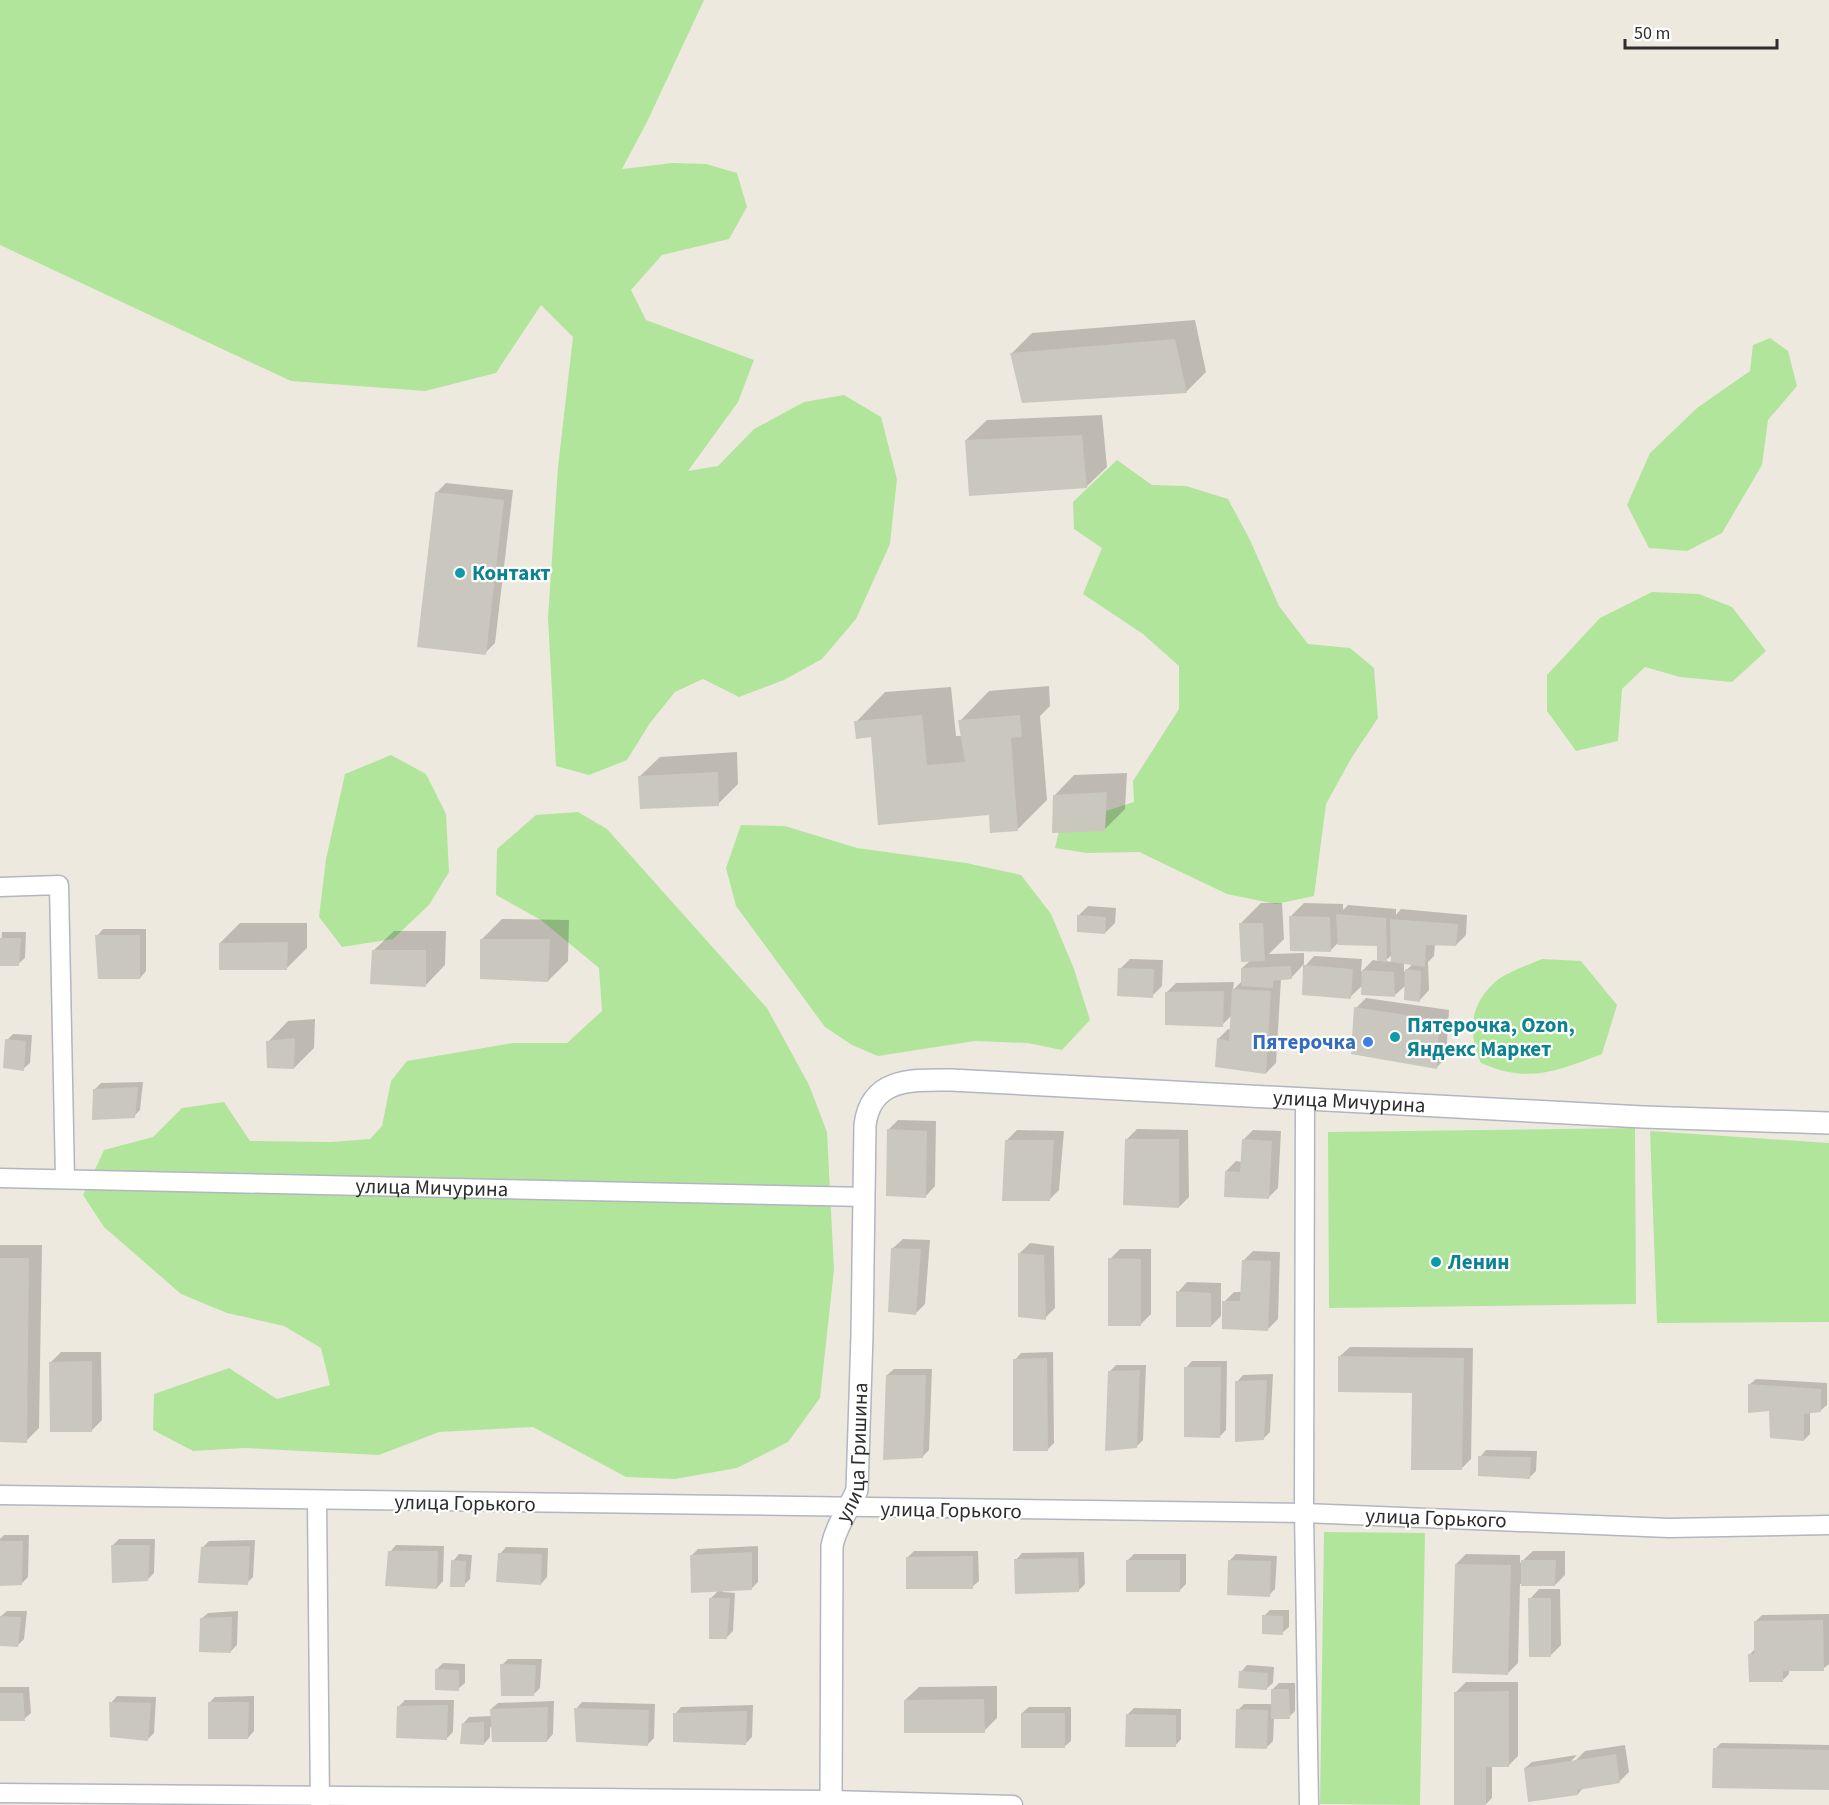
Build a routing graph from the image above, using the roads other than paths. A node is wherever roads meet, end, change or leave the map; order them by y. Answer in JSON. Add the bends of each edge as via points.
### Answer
{"nodes":[{"id":1,"x":0,"y":887,"type":"edge"},
{"id":2,"x":874,"y":1098,"type":"joint"},
{"id":3,"x":1305,"y":1098,"type":"junction"},
{"id":4,"x":1829,"y":1123,"type":"edge"},
{"id":5,"x":0,"y":1178,"type":"edge"},
{"id":6,"x":64,"y":1179,"type":"junction"},
{"id":7,"x":865,"y":1197,"type":"junction"},
{"id":8,"x":0,"y":1496,"type":"edge"},
{"id":9,"x":316,"y":1501,"type":"junction"},
{"id":10,"x":849,"y":1509,"type":"junction"},
{"id":11,"x":1304,"y":1513,"type":"junction"},
{"id":12,"x":1829,"y":1525,"type":"edge"},
{"id":13,"x":0,"y":1793,"type":"edge"},
{"id":14,"x":320,"y":1801,"type":"edge"},
{"id":15,"x":831,"y":1803,"type":"edge"},
{"id":16,"x":1013,"y":1805,"type":"edge"},
{"id":17,"x":1309,"y":1805,"type":"edge"}],
"edges":[{"from":1,"to":6,"type":"street","via":[[60,885]]},
{"from":2,"to":3,"type":"street","name":"улица Мичурина","via":[[909,1080],[951,1080]]},
{"from":2,"to":7,"type":"street","name":"улица Гришина","via":[[865,1125]]},
{"from":3,"to":4,"type":"street","name":"улица Мичурина","via":[[1643,1118]]},
{"from":3,"to":11,"type":"street"},
{"from":5,"to":6,"type":"street","name":"улица Мичурина"},
{"from":6,"to":7,"type":"street","name":"улица Мичурина"},
{"from":7,"to":10,"type":"street","name":"улица Гришина","via":[[857,1490]]},
{"from":8,"to":9,"type":"street","name":"улица Горького"},
{"from":9,"to":10,"type":"street","name":"улица Горького"},
{"from":9,"to":14,"type":"street"},
{"from":10,"to":11,"type":"street","name":"улица Горького"},
{"from":10,"to":15,"type":"street","name":"улица Гришина","via":[[835,1529],[831,1546]]},
{"from":11,"to":12,"type":"street","name":"улица Горького","via":[[1669,1527]]},
{"from":11,"to":17,"type":"street"},
{"from":13,"to":14,"type":"street"},
{"from":14,"to":15,"type":"street"},
{"from":15,"to":16,"type":"street"}]}
